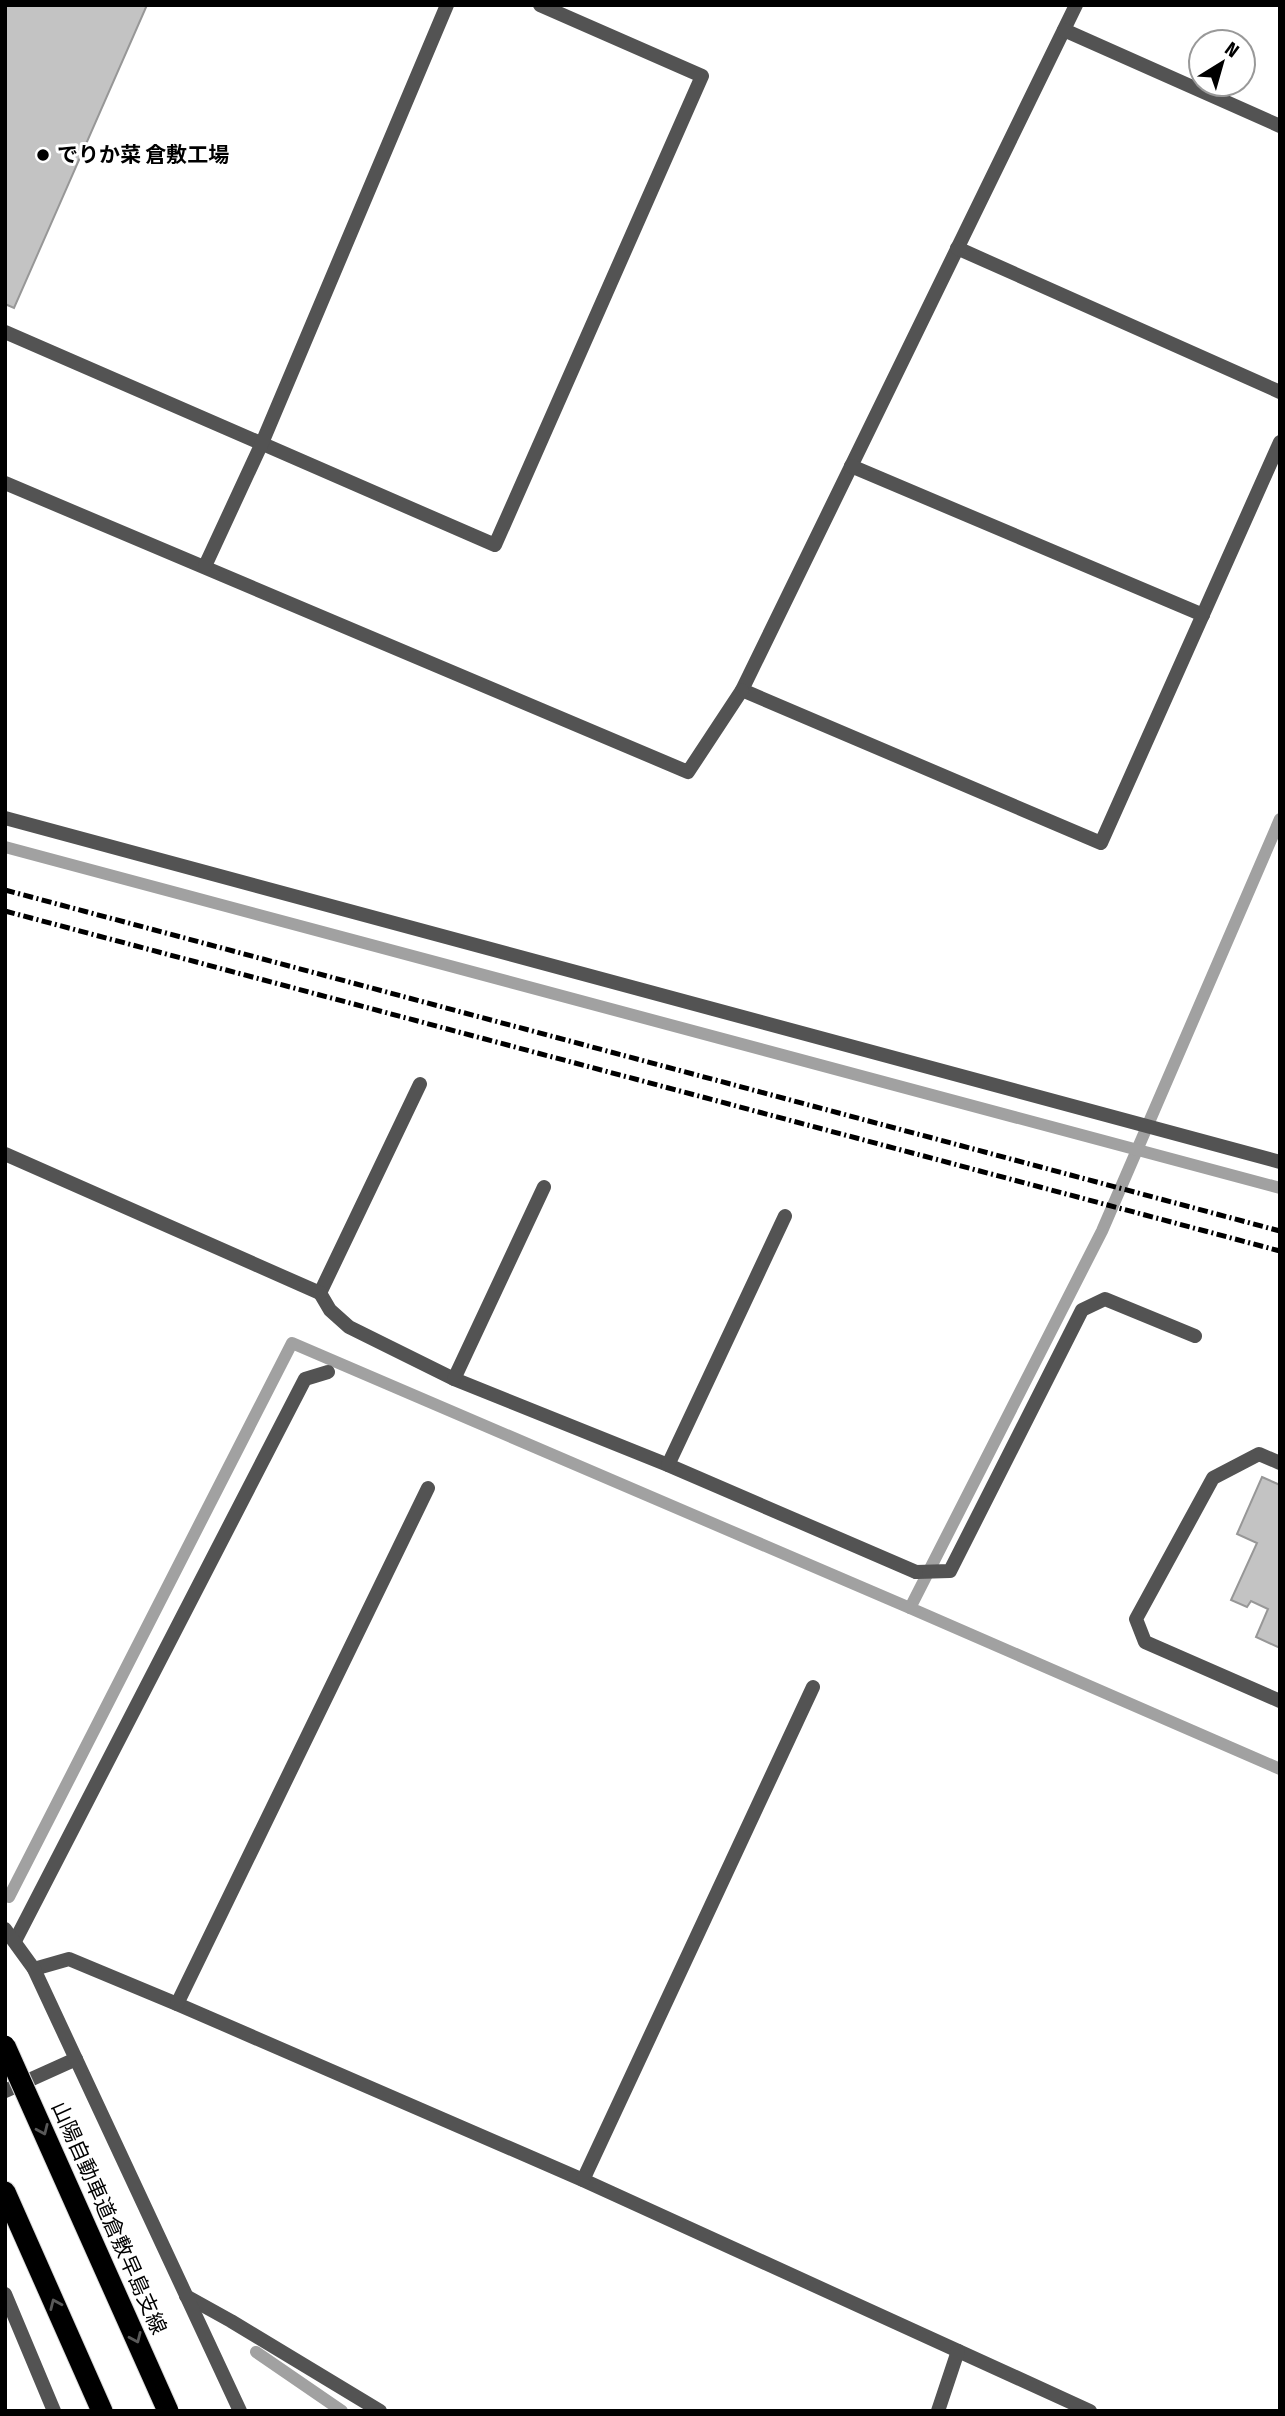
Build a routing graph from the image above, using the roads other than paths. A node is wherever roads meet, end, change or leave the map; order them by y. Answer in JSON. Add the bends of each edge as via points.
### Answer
{"nodes":[{"id":1,"x":447,"y":5,"type":"edge"},
{"id":2,"x":540,"y":5,"type":"edge"},
{"id":3,"x":1076,"y":5,"type":"edge"},
{"id":4,"x":1064,"y":30,"type":"junction"},
{"id":5,"x":1280,"y":126,"type":"edge"},
{"id":6,"x":957,"y":248,"type":"junction"},
{"id":7,"x":5,"y":332,"type":"edge"},
{"id":8,"x":1280,"y":393,"type":"edge"},
{"id":9,"x":1280,"y":442,"type":"edge"},
{"id":10,"x":262,"y":443,"type":"junction"},
{"id":11,"x":851,"y":466,"type":"junction"},
{"id":12,"x":5,"y":482,"type":"edge"},
{"id":13,"x":205,"y":566,"type":"junction"},
{"id":14,"x":1203,"y":615,"type":"junction"},
{"id":15,"x":742,"y":690,"type":"junction"},
{"id":16,"x":5,"y":818,"type":"edge"},
{"id":17,"x":420,"y":1084,"type":"dead end"},
{"id":18,"x":5,"y":1154,"type":"edge"},
{"id":19,"x":1280,"y":1162,"type":"edge"},
{"id":20,"x":544,"y":1187,"type":"dead end"},
{"id":21,"x":785,"y":1216,"type":"dead end"},
{"id":22,"x":320,"y":1293,"type":"junction"},
{"id":23,"x":1195,"y":1336,"type":"dead end"},
{"id":24,"x":328,"y":1372,"type":"dead end"},
{"id":25,"x":454,"y":1379,"type":"junction"},
{"id":26,"x":1280,"y":1463,"type":"edge"},
{"id":27,"x":668,"y":1465,"type":"junction"},
{"id":28,"x":428,"y":1488,"type":"dead end"},
{"id":29,"x":813,"y":1687,"type":"dead end"},
{"id":30,"x":1280,"y":1701,"type":"edge"},
{"id":31,"x":5,"y":1929,"type":"edge"},
{"id":32,"x":15,"y":1941,"type":"junction"},
{"id":33,"x":34,"y":1969,"type":"junction"},
{"id":34,"x":177,"y":2004,"type":"junction"},
{"id":35,"x":5,"y":2046,"type":"edge"},
{"id":36,"x":76,"y":2059,"type":"junction"},
{"id":37,"x":5,"y":2091,"type":"edge"},
{"id":38,"x":583,"y":2180,"type":"junction"},
{"id":39,"x":5,"y":2192,"type":"edge"},
{"id":40,"x":5,"y":2294,"type":"edge"},
{"id":41,"x":186,"y":2297,"type":"junction"},
{"id":42,"x":958,"y":2351,"type":"junction"},
{"id":43,"x":54,"y":2411,"type":"edge"},
{"id":44,"x":102,"y":2411,"type":"edge"},
{"id":45,"x":168,"y":2411,"type":"edge"},
{"id":46,"x":240,"y":2411,"type":"edge"},
{"id":47,"x":380,"y":2411,"type":"edge"},
{"id":48,"x":938,"y":2411,"type":"edge"},
{"id":49,"x":1090,"y":2411,"type":"edge"}],
"edges":[{"from":1,"to":10,"type":"street"},
{"from":2,"to":10,"type":"street","via":[[702,76],[495,545]]},
{"from":3,"to":4,"type":"street"},
{"from":4,"to":5,"type":"street"},
{"from":4,"to":6,"type":"street"},
{"from":6,"to":8,"type":"street"},
{"from":6,"to":11,"type":"street"},
{"from":7,"to":10,"type":"street"},
{"from":9,"to":14,"type":"street"},
{"from":10,"to":13,"type":"street"},
{"from":11,"to":14,"type":"street"},
{"from":11,"to":15,"type":"street"},
{"from":12,"to":13,"type":"street"},
{"from":13,"to":15,"type":"street","via":[[688,772]]},
{"from":14,"to":15,"type":"street","via":[[1101,843]]},
{"from":16,"to":19,"type":"street"},
{"from":17,"to":22,"type":"street"},
{"from":18,"to":22,"type":"street"},
{"from":20,"to":25,"type":"street"},
{"from":21,"to":27,"type":"street"},
{"from":22,"to":25,"type":"street","via":[[349,1327]]},
{"from":23,"to":27,"type":"street","via":[[1105,1299],[1082,1310],[950,1570],[916,1572]]},
{"from":24,"to":32,"type":"street","via":[[304,1379]]},
{"from":25,"to":27,"type":"street"},
{"from":26,"to":30,"type":"street","via":[[1259,1454],[1213,1478],[1136,1619],[1145,1642]]},
{"from":28,"to":34,"type":"street"},
{"from":29,"to":38,"type":"street"},
{"from":31,"to":32,"type":"street"},
{"from":32,"to":33,"type":"street"},
{"from":33,"to":34,"type":"street","via":[[69,1959]]},
{"from":33,"to":36,"type":"street"},
{"from":34,"to":38,"type":"street"},
{"from":35,"to":45,"type":"highway","name":"山陽自動車道倉敷早島支線","one_way":true,"bridge":true},
{"from":36,"to":37,"type":"street"},
{"from":36,"to":41,"type":"street"},
{"from":38,"to":42,"type":"street"},
{"from":44,"to":39,"type":"highway","one_way":true},
{"from":40,"to":43,"type":"street"},
{"from":41,"to":46,"type":"street"},
{"from":41,"to":47,"type":"street"},
{"from":42,"to":48,"type":"street"},
{"from":42,"to":49,"type":"street"}]}
